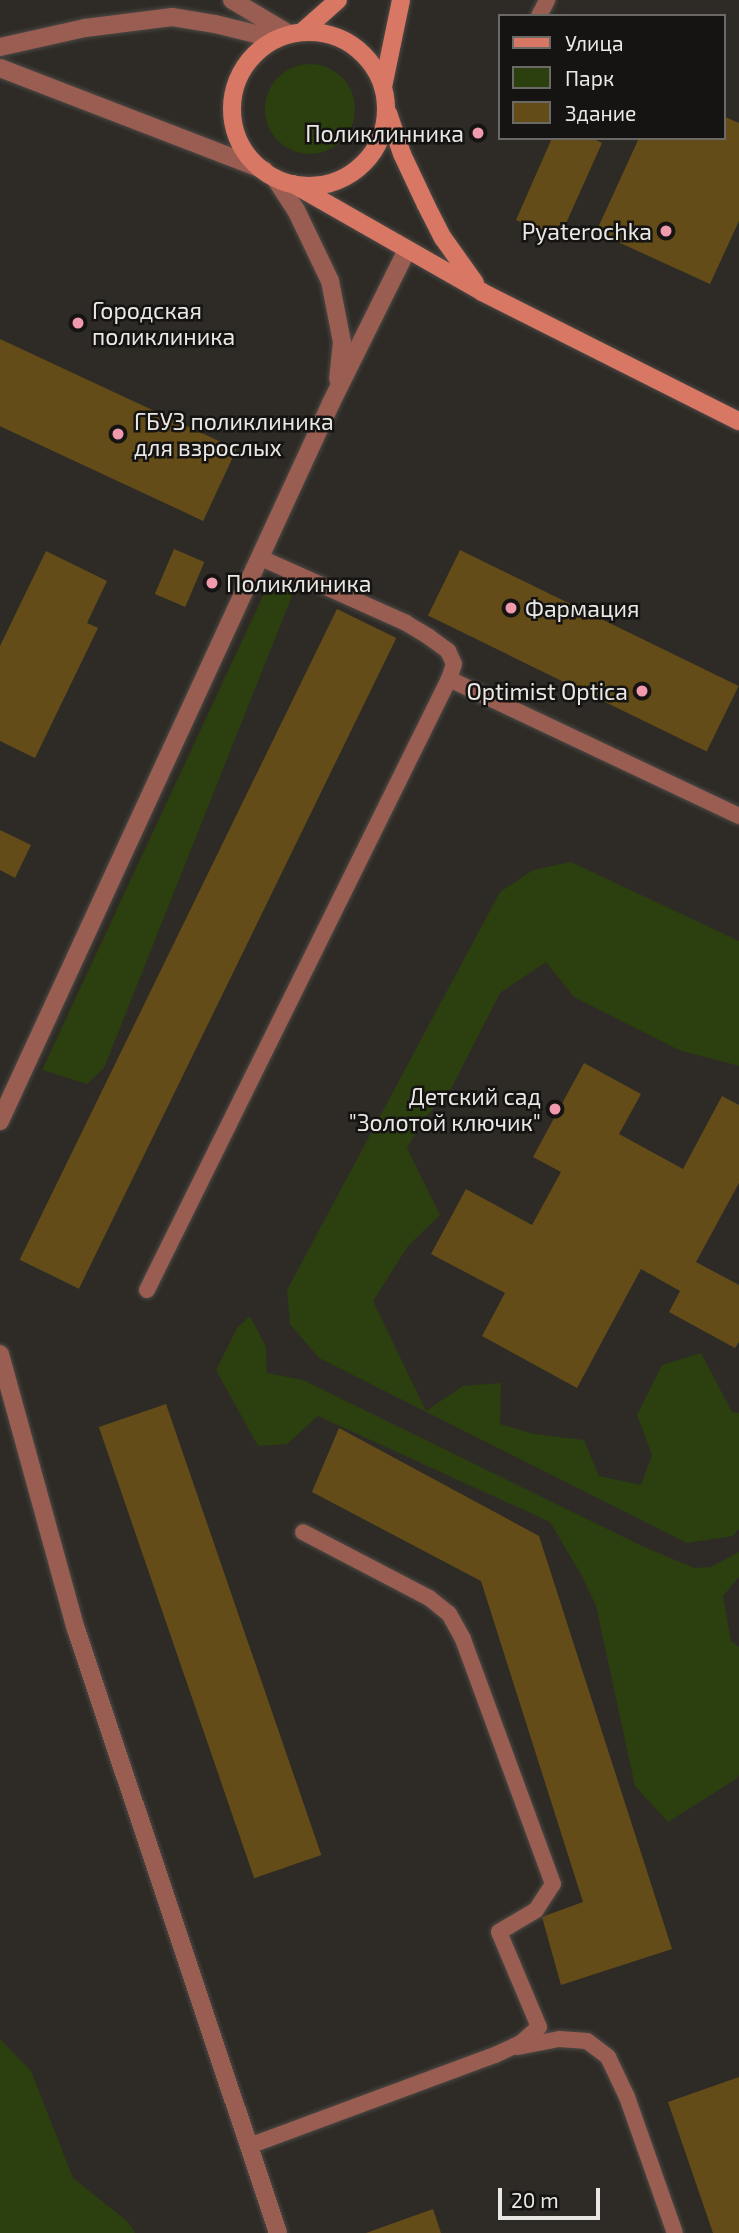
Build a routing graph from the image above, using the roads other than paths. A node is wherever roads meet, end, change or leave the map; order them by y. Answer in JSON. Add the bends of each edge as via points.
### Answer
{"nodes":[{"id":1,"x":232,"y":0,"type":"edge"},
{"id":2,"x":338,"y":0,"type":"edge"},
{"id":3,"x":401,"y":0,"type":"edge"},
{"id":4,"x":289,"y":35,"type":"junction"},
{"id":5,"x":0,"y":47,"type":"edge"},
{"id":6,"x":0,"y":68,"type":"edge"},
{"id":7,"x":383,"y":87,"type":"junction"},
{"id":8,"x":386,"y":108,"type":"junction"},
{"id":9,"x":270,"y":174,"type":"junction"},
{"id":10,"x":293,"y":184,"type":"junction"},
{"id":11,"x":407,"y":250,"type":"junction"},
{"id":12,"x":482,"y":292,"type":"junction"},
{"id":13,"x":331,"y":403,"type":"junction"},
{"id":14,"x":739,"y":421,"type":"edge"},
{"id":15,"x":261,"y":558,"type":"junction"},
{"id":16,"x":449,"y":679,"type":"junction"},
{"id":17,"x":739,"y":816,"type":"edge"},
{"id":18,"x":0,"y":1121,"type":"edge"},
{"id":19,"x":147,"y":1290,"type":"dead end"},
{"id":20,"x":0,"y":1354,"type":"edge"},
{"id":21,"x":303,"y":1532,"type":"dead end"},
{"id":22,"x":505,"y":2050,"type":"junction"},
{"id":23,"x":249,"y":2146,"type":"junction"},
{"id":24,"x":278,"y":2233,"type":"edge"},
{"id":25,"x":674,"y":2233,"type":"edge"}],
"edges":[{"from":1,"to":4,"type":"street"},
{"from":2,"to":4,"type":"street"},
{"from":3,"to":7,"type":"street"},
{"from":4,"to":5,"type":"street","via":[[172,17],[85,28]]},
{"from":4,"to":7,"type":"street","via":[[323,33],[343,40],[374,68]]},
{"from":4,"to":9,"type":"street","via":[[249,61],[234,93],[235,128],[241,144]]},
{"from":6,"to":9,"type":"street"},
{"from":7,"to":8,"type":"street"},
{"from":8,"to":10,"type":"street","via":[[380,137],[365,162],[332,182]]},
{"from":8,"to":12,"type":"street","via":[[402,154],[438,227]]},
{"from":9,"to":10,"type":"street"},
{"from":9,"to":13,"type":"street","via":[[317,250],[338,312],[341,361]]},
{"from":10,"to":11,"type":"street"},
{"from":11,"to":12,"type":"street"},
{"from":11,"to":13,"type":"street"},
{"from":12,"to":14,"type":"street"},
{"from":13,"to":15,"type":"street"},
{"from":15,"to":16,"type":"lane","via":[[429,637],[448,651],[454,664]]},
{"from":15,"to":18,"type":"street"},
{"from":16,"to":17,"type":"lane"},
{"from":16,"to":19,"type":"lane"},
{"from":20,"to":23,"type":"street","via":[[76,1629]]},
{"from":21,"to":22,"type":"lane","via":[[429,1598],[449,1614],[463,1639],[553,1884],[536,1910],[499,1932],[539,2028]]},
{"from":22,"to":23,"type":"lane"},
{"from":22,"to":25,"type":"lane","via":[[559,2039],[587,2041],[608,2057],[627,2097]]},
{"from":23,"to":24,"type":"street"}]}
